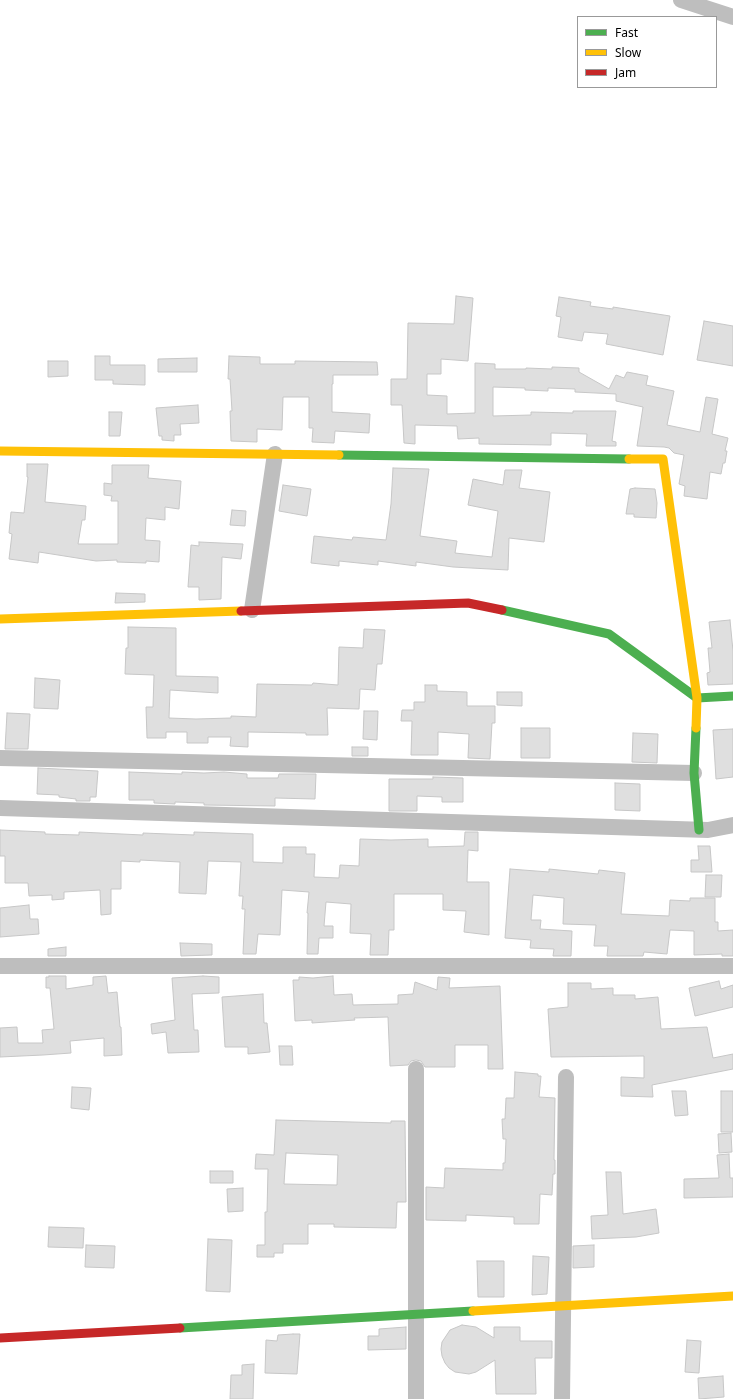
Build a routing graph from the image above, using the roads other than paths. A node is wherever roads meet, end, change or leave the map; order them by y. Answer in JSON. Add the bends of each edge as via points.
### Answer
{"nodes":[{"id":1,"x":681,"y":0,"type":"edge"},
{"id":2,"x":733,"y":17,"type":"edge"},
{"id":3,"x":0,"y":451,"type":"edge"},
{"id":4,"x":275,"y":454,"type":"junction"},
{"id":5,"x":252,"y":610,"type":"junction"},
{"id":6,"x":0,"y":619,"type":"edge"},
{"id":7,"x":733,"y":696,"type":"edge"},
{"id":8,"x":697,"y":698,"type":"junction"},
{"id":9,"x":0,"y":758,"type":"edge"},
{"id":10,"x":694,"y":773,"type":"junction"},
{"id":11,"x":0,"y":808,"type":"edge"},
{"id":12,"x":733,"y":825,"type":"edge"},
{"id":13,"x":699,"y":830,"type":"junction"},
{"id":14,"x":0,"y":966,"type":"edge"},
{"id":15,"x":733,"y":966,"type":"edge"},
{"id":16,"x":416,"y":1069,"type":"dead end"},
{"id":17,"x":566,"y":1077,"type":"dead end"},
{"id":18,"x":733,"y":1296,"type":"edge"},
{"id":19,"x":563,"y":1305,"type":"junction"},
{"id":20,"x":416,"y":1315,"type":"junction"},
{"id":21,"x":0,"y":1338,"type":"edge"},
{"id":22,"x":416,"y":1399,"type":"edge"},
{"id":23,"x":562,"y":1399,"type":"edge"}],
"edges":[{"from":1,"to":2,"type":"street"},
{"from":3,"to":4,"type":"street"},
{"from":4,"to":5,"type":"street"},
{"from":4,"to":8,"type":"street","via":[[663,459]]},
{"from":5,"to":6,"type":"street"},
{"from":5,"to":8,"type":"street","via":[[468,603],[609,634]]},
{"from":7,"to":8,"type":"street"},
{"from":8,"to":10,"type":"street"},
{"from":9,"to":10,"type":"street"},
{"from":10,"to":13,"type":"street"},
{"from":11,"to":13,"type":"street"},
{"from":12,"to":13,"type":"street"},
{"from":14,"to":15,"type":"street"},
{"from":16,"to":20,"type":"street"},
{"from":17,"to":19,"type":"street"},
{"from":18,"to":19,"type":"street"},
{"from":19,"to":20,"type":"street"},
{"from":19,"to":23,"type":"street"},
{"from":20,"to":21,"type":"street"},
{"from":20,"to":22,"type":"street"}]}
